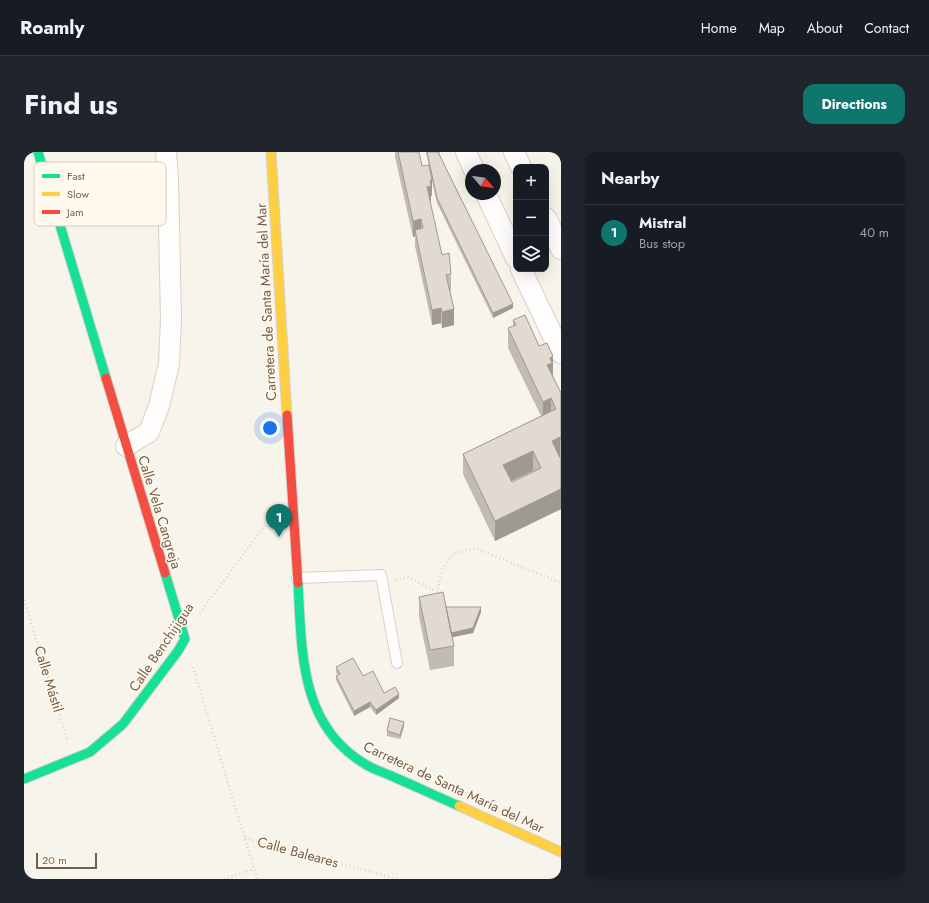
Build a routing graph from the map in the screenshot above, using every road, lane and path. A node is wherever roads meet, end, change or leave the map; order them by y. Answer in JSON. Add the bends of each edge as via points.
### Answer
{"nodes":[{"id":1,"x":38,"y":152,"type":"edge"},
{"id":2,"x":166,"y":152,"type":"edge"},
{"id":3,"x":271,"y":152,"type":"edge"},
{"id":4,"x":466,"y":152,"type":"edge"},
{"id":5,"x":514,"y":152,"type":"edge"},
{"id":6,"x":41,"y":162,"type":"edge"},
{"id":7,"x":471,"y":164,"type":"edge"},
{"id":8,"x":520,"y":164,"type":"edge"},
{"id":9,"x":489,"y":200,"type":"edge"},
{"id":10,"x":549,"y":224,"type":"edge"},
{"id":11,"x":60,"y":226,"type":"edge"},
{"id":12,"x":561,"y":250,"type":"edge"},
{"id":13,"x":513,"y":252,"type":"edge"},
{"id":14,"x":522,"y":272,"type":"edge"},
{"id":15,"x":561,"y":353,"type":"edge"},
{"id":16,"x":126,"y":446,"type":"junction"},
{"id":17,"x":292,"y":495,"type":"junction"},
{"id":18,"x":297,"y":578,"type":"junction"},
{"id":19,"x":383,"y":583,"type":"junction"},
{"id":20,"x":561,"y":583,"type":"edge"},
{"id":21,"x":24,"y":600,"type":"edge"},
{"id":22,"x":185,"y":639,"type":"junction"},
{"id":23,"x":397,"y":664,"type":"dead end"},
{"id":24,"x":74,"y":759,"type":"junction"},
{"id":25,"x":24,"y":779,"type":"edge"},
{"id":26,"x":245,"y":838,"type":"junction"},
{"id":27,"x":561,"y":852,"type":"edge"},
{"id":28,"x":254,"y":869,"type":"junction"},
{"id":29,"x":224,"y":879,"type":"edge"},
{"id":30,"x":257,"y":879,"type":"edge"},
{"id":31,"x":398,"y":879,"type":"edge"}],
"edges":[{"from":1,"to":6,"type":"main road","name":"Calle Vela Cangreja"},
{"from":2,"to":16,"type":"street","via":[[170,364],[160,406],[149,432]]},
{"from":3,"to":17,"type":"main road","name":"Carretera de Santa María del Mar"},
{"from":4,"to":7,"type":"street"},
{"from":5,"to":8,"type":"street"},
{"from":9,"to":13,"type":"street"},
{"from":10,"to":12,"type":"street"},
{"from":11,"to":16,"type":"main road","name":"Calle Vela Cangreja"},
{"from":14,"to":15,"type":"street"},
{"from":16,"to":22,"type":"main road","name":"Calle Vela Cangreja"},
{"from":17,"to":18,"type":"main road","name":"Carretera de Santa María del Mar"},
{"from":17,"to":22,"type":"path","name":"Calle Benchijigua","via":[[272,516],[199,615]]},
{"from":18,"to":19,"type":"lane","via":[[381,574]]},
{"from":18,"to":27,"type":"main road","name":"Carretera de Santa María del Mar","via":[[305,680],[320,719],[333,736],[365,764]]},
{"from":19,"to":20,"type":"path","via":[[408,577],[437,592],[442,570],[453,554],[475,548]]},
{"from":19,"to":23,"type":"lane"},
{"from":21,"to":24,"type":"path","name":"Calle Mástil"},
{"from":22,"to":24,"type":"main road","name":"Calle Benchijigua","via":[[178,652],[123,724],[90,752]]},
{"from":22,"to":26,"type":"path"},
{"from":24,"to":25,"type":"main road","name":"Calle Benchijigua"},
{"from":26,"to":28,"type":"path"},
{"from":26,"to":31,"type":"path","name":"Calle Baleares"},
{"from":28,"to":29,"type":"path","name":"Calle Baleares"},
{"from":28,"to":30,"type":"path"}]}
